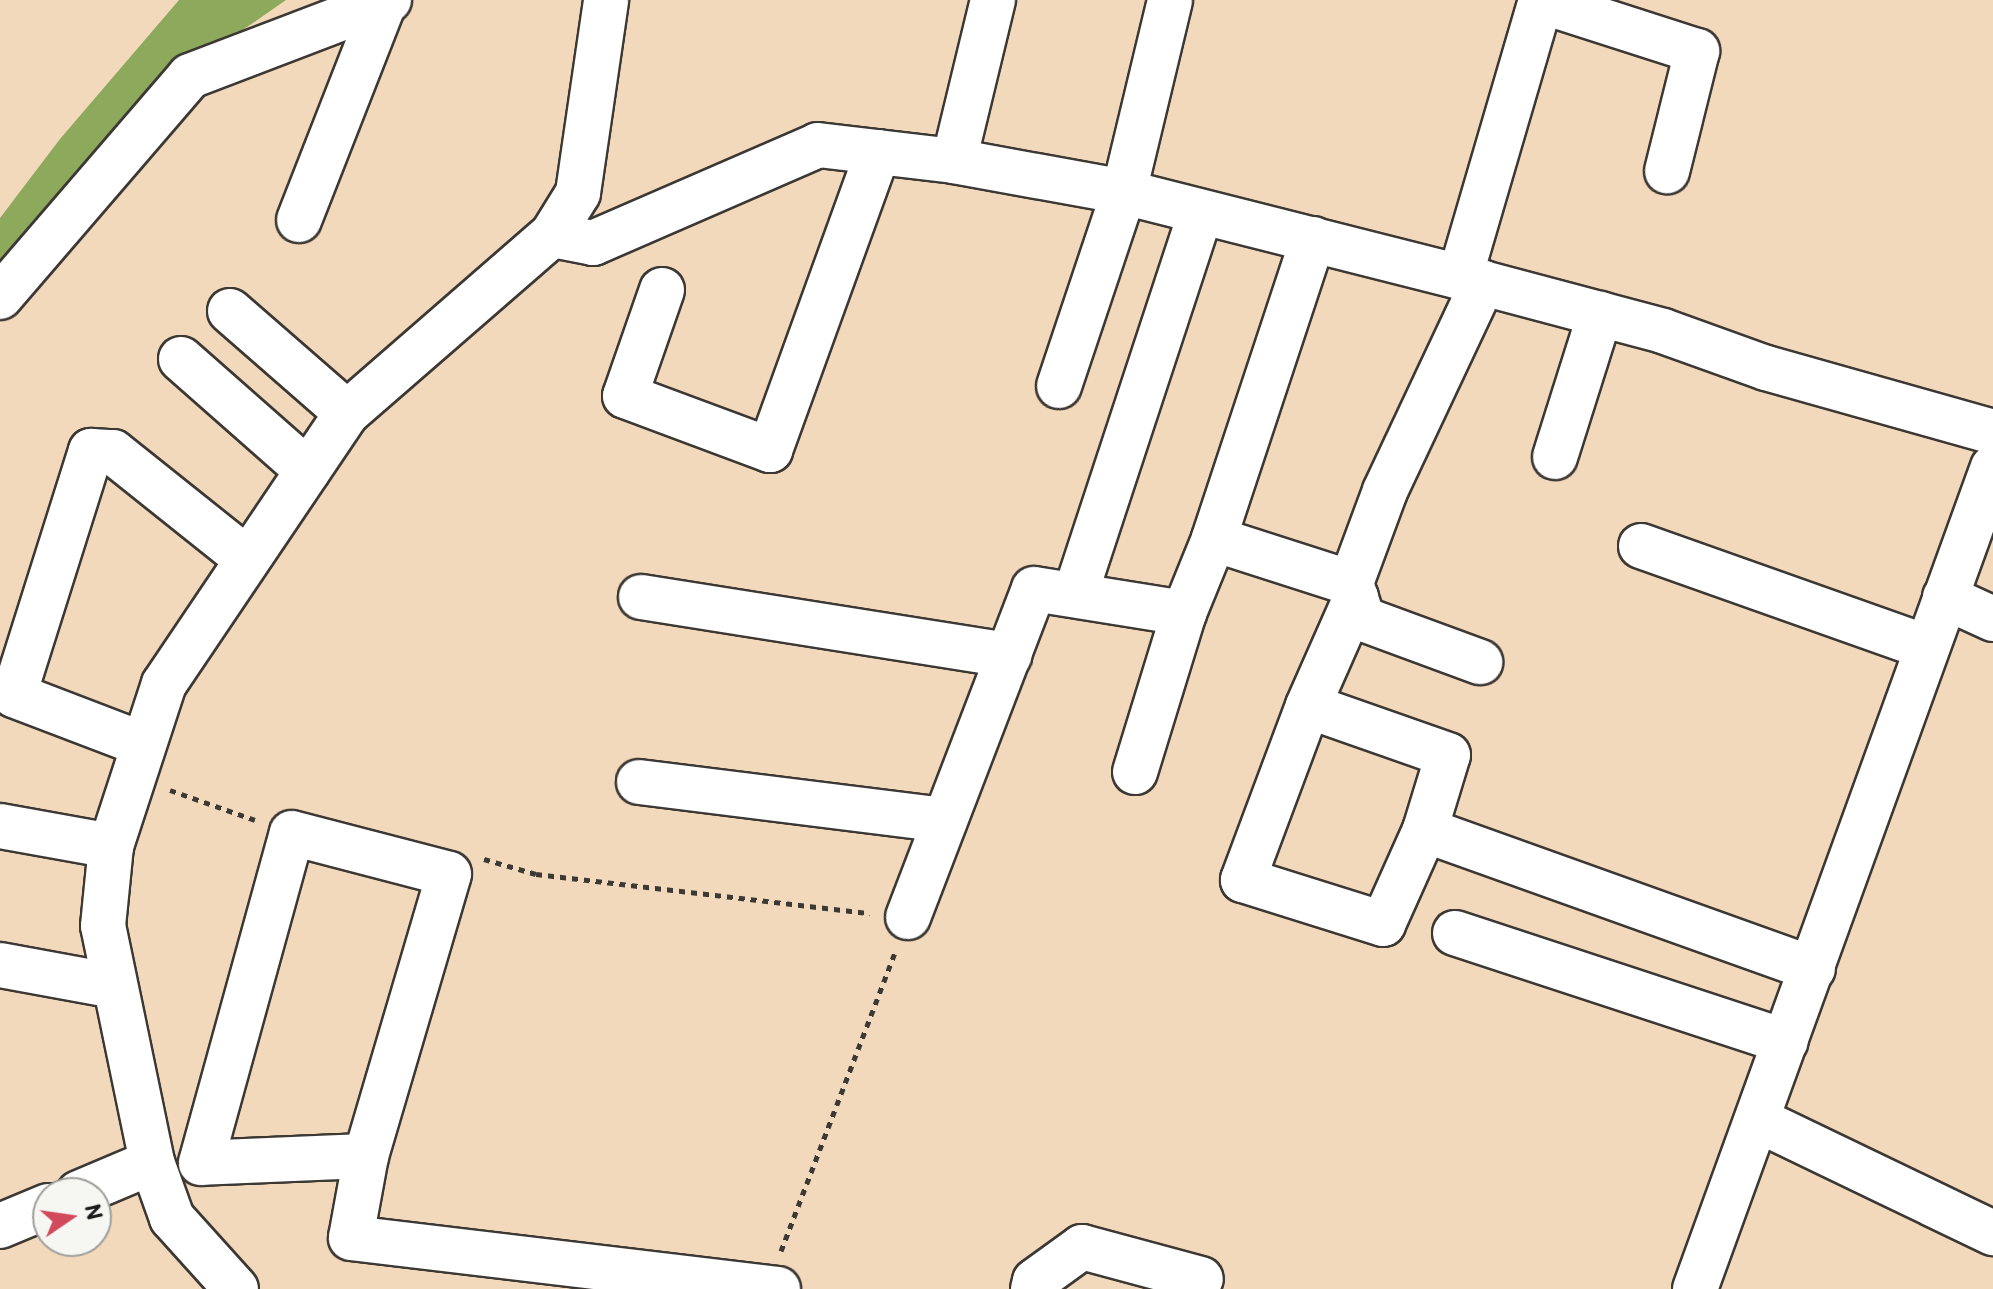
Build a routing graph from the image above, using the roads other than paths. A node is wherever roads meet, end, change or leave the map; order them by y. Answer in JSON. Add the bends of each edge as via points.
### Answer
{"nodes":[{"id":1,"x":606,"y":0,"type":"edge"},
{"id":2,"x":993,"y":0,"type":"edge"},
{"id":3,"x":1170,"y":0,"type":"edge"},
{"id":4,"x":1541,"y":1,"type":"edge"},
{"id":5,"x":374,"y":3,"type":"edge"},
{"id":6,"x":878,"y":152,"type":"junction"},
{"id":7,"x":954,"y":161,"type":"junction"},
{"id":8,"x":1667,"y":171,"type":"dead end"},
{"id":9,"x":1124,"y":192,"type":"junction"},
{"id":10,"x":1201,"y":212,"type":"junction"},
{"id":11,"x":299,"y":220,"type":"dead end"},
{"id":12,"x":552,"y":235,"type":"junction"},
{"id":13,"x":1313,"y":239,"type":"junction"},
{"id":14,"x":1472,"y":280,"type":"junction"},
{"id":15,"x":662,"y":290,"type":"dead end"},
{"id":16,"x":0,"y":297,"type":"edge"},
{"id":17,"x":230,"y":311,"type":"dead end"},
{"id":18,"x":1600,"y":314,"type":"junction"},
{"id":19,"x":181,"y":359,"type":"dead end"},
{"id":20,"x":1059,"y":386,"type":"dead end"},
{"id":21,"x":347,"y":413,"type":"junction"},
{"id":22,"x":1993,"y":432,"type":"edge"},
{"id":23,"x":1555,"y":457,"type":"dead end"},
{"id":24,"x":1993,"y":467,"type":"edge"},
{"id":25,"x":308,"y":471,"type":"junction"},
{"id":26,"x":1214,"y":539,"type":"junction"},
{"id":27,"x":1641,"y":546,"type":"dead end"},
{"id":28,"x":247,"y":559,"type":"junction"},
{"id":29,"x":1354,"y":590,"type":"junction"},
{"id":30,"x":1076,"y":592,"type":"junction"},
{"id":31,"x":641,"y":597,"type":"dead end"},
{"id":32,"x":1945,"y":597,"type":"junction"},
{"id":33,"x":1184,"y":613,"type":"junction"},
{"id":34,"x":1993,"y":619,"type":"edge"},
{"id":35,"x":1927,"y":647,"type":"junction"},
{"id":36,"x":1009,"y":655,"type":"junction"},
{"id":37,"x":1480,"y":662,"type":"dead end"},
{"id":38,"x":1308,"y":706,"type":"junction"},
{"id":39,"x":137,"y":760,"type":"junction"},
{"id":40,"x":1135,"y":772,"type":"dead end"},
{"id":41,"x":639,"y":782,"type":"dead end"},
{"id":42,"x":945,"y":820,"type":"junction"},
{"id":43,"x":0,"y":826,"type":"edge"},
{"id":44,"x":1425,"y":830,"type":"junction"},
{"id":45,"x":111,"y":846,"type":"junction"},
{"id":46,"x":908,"y":917,"type":"road end"},
{"id":47,"x":1455,"y":933,"type":"dead end"},
{"id":48,"x":0,"y":965,"type":"edge"},
{"id":49,"x":1813,"y":969,"type":"junction"},
{"id":50,"x":114,"y":986,"type":"junction"},
{"id":51,"x":1786,"y":1042,"type":"junction"},
{"id":52,"x":1758,"y":1120,"type":"junction"},
{"id":53,"x":366,"y":1156,"type":"junction"},
{"id":54,"x":152,"y":1162,"type":"junction"},
{"id":55,"x":112,"y":1179,"type":"edge"},
{"id":56,"x":32,"y":1213,"type":"edge"},
{"id":57,"x":0,"y":1226,"type":"edge"},
{"id":58,"x":1993,"y":1233,"type":"edge"},
{"id":59,"x":525,"y":1276,"type":"edge"},
{"id":60,"x":1201,"y":1279,"type":"dead end"},
{"id":61,"x":755,"y":1287,"type":"edge"},
{"id":62,"x":236,"y":1289,"type":"edge"},
{"id":63,"x":1033,"y":1289,"type":"edge"},
{"id":64,"x":1695,"y":1289,"type":"edge"}],
"edges":[{"from":1,"to":12,"type":"street","via":[[578,193]]},
{"from":2,"to":7,"type":"street"},
{"from":3,"to":9,"type":"street"},
{"from":4,"to":8,"type":"street","via":[[1697,51]]},
{"from":4,"to":14,"type":"street"},
{"from":5,"to":11,"type":"street"},
{"from":5,"to":16,"type":"street","via":[[190,76]]},
{"from":6,"to":7,"type":"street"},
{"from":6,"to":12,"type":"street","via":[[818,145],[593,243]]},
{"from":6,"to":15,"type":"street","via":[[770,450],[625,396]]},
{"from":7,"to":9,"type":"street"},
{"from":9,"to":10,"type":"street"},
{"from":9,"to":20,"type":"street"},
{"from":10,"to":13,"type":"street"},
{"from":10,"to":30,"type":"street"},
{"from":12,"to":21,"type":"street"},
{"from":13,"to":14,"type":"street"},
{"from":13,"to":26,"type":"street"},
{"from":14,"to":18,"type":"street"},
{"from":14,"to":29,"type":"street","via":[[1385,491]]},
{"from":17,"to":21,"type":"street"},
{"from":18,"to":22,"type":"street"},
{"from":18,"to":23,"type":"street"},
{"from":19,"to":25,"type":"street"},
{"from":21,"to":25,"type":"street"},
{"from":24,"to":32,"type":"street"},
{"from":25,"to":28,"type":"street"},
{"from":26,"to":29,"type":"street"},
{"from":26,"to":33,"type":"street"},
{"from":27,"to":35,"type":"street"},
{"from":28,"to":39,"type":"street","via":[[164,684]]},
{"from":28,"to":39,"type":"street","via":[[113,452],[91,451],[14,695]]},
{"from":29,"to":37,"type":"street","via":[[1363,619]]},
{"from":29,"to":38,"type":"street"},
{"from":30,"to":33,"type":"street"},
{"from":30,"to":36,"type":"street","via":[[1034,589]]},
{"from":31,"to":36,"type":"street"},
{"from":32,"to":34,"type":"street"},
{"from":32,"to":35,"type":"street"},
{"from":33,"to":40,"type":"street"},
{"from":35,"to":49,"type":"street"},
{"from":36,"to":42,"type":"street"},
{"from":38,"to":44,"type":"street","via":[[1448,755]]},
{"from":38,"to":44,"type":"street","via":[[1243,880],[1383,924]]},
{"from":39,"to":45,"type":"street"},
{"from":41,"to":42,"type":"street"},
{"from":42,"to":46,"type":"street"},
{"from":43,"to":45,"type":"street"},
{"from":44,"to":49,"type":"street"},
{"from":45,"to":50,"type":"street","via":[[103,926]]},
{"from":47,"to":51,"type":"street"},
{"from":48,"to":50,"type":"street"},
{"from":49,"to":51,"type":"street"},
{"from":50,"to":54,"type":"street"},
{"from":51,"to":52,"type":"street"},
{"from":52,"to":58,"type":"street"},
{"from":52,"to":64,"type":"street"},
{"from":53,"to":53,"type":"street","via":[[449,874],[292,833],[201,1163]]},
{"from":53,"to":59,"type":"street","via":[[351,1238]]},
{"from":54,"to":55,"type":"street"},
{"from":54,"to":62,"type":"street","via":[[172,1218]]},
{"from":56,"to":57,"type":"street"},
{"from":59,"to":61,"type":"street"},
{"from":60,"to":63,"type":"street","via":[[1082,1247],[1035,1281]]}]}
